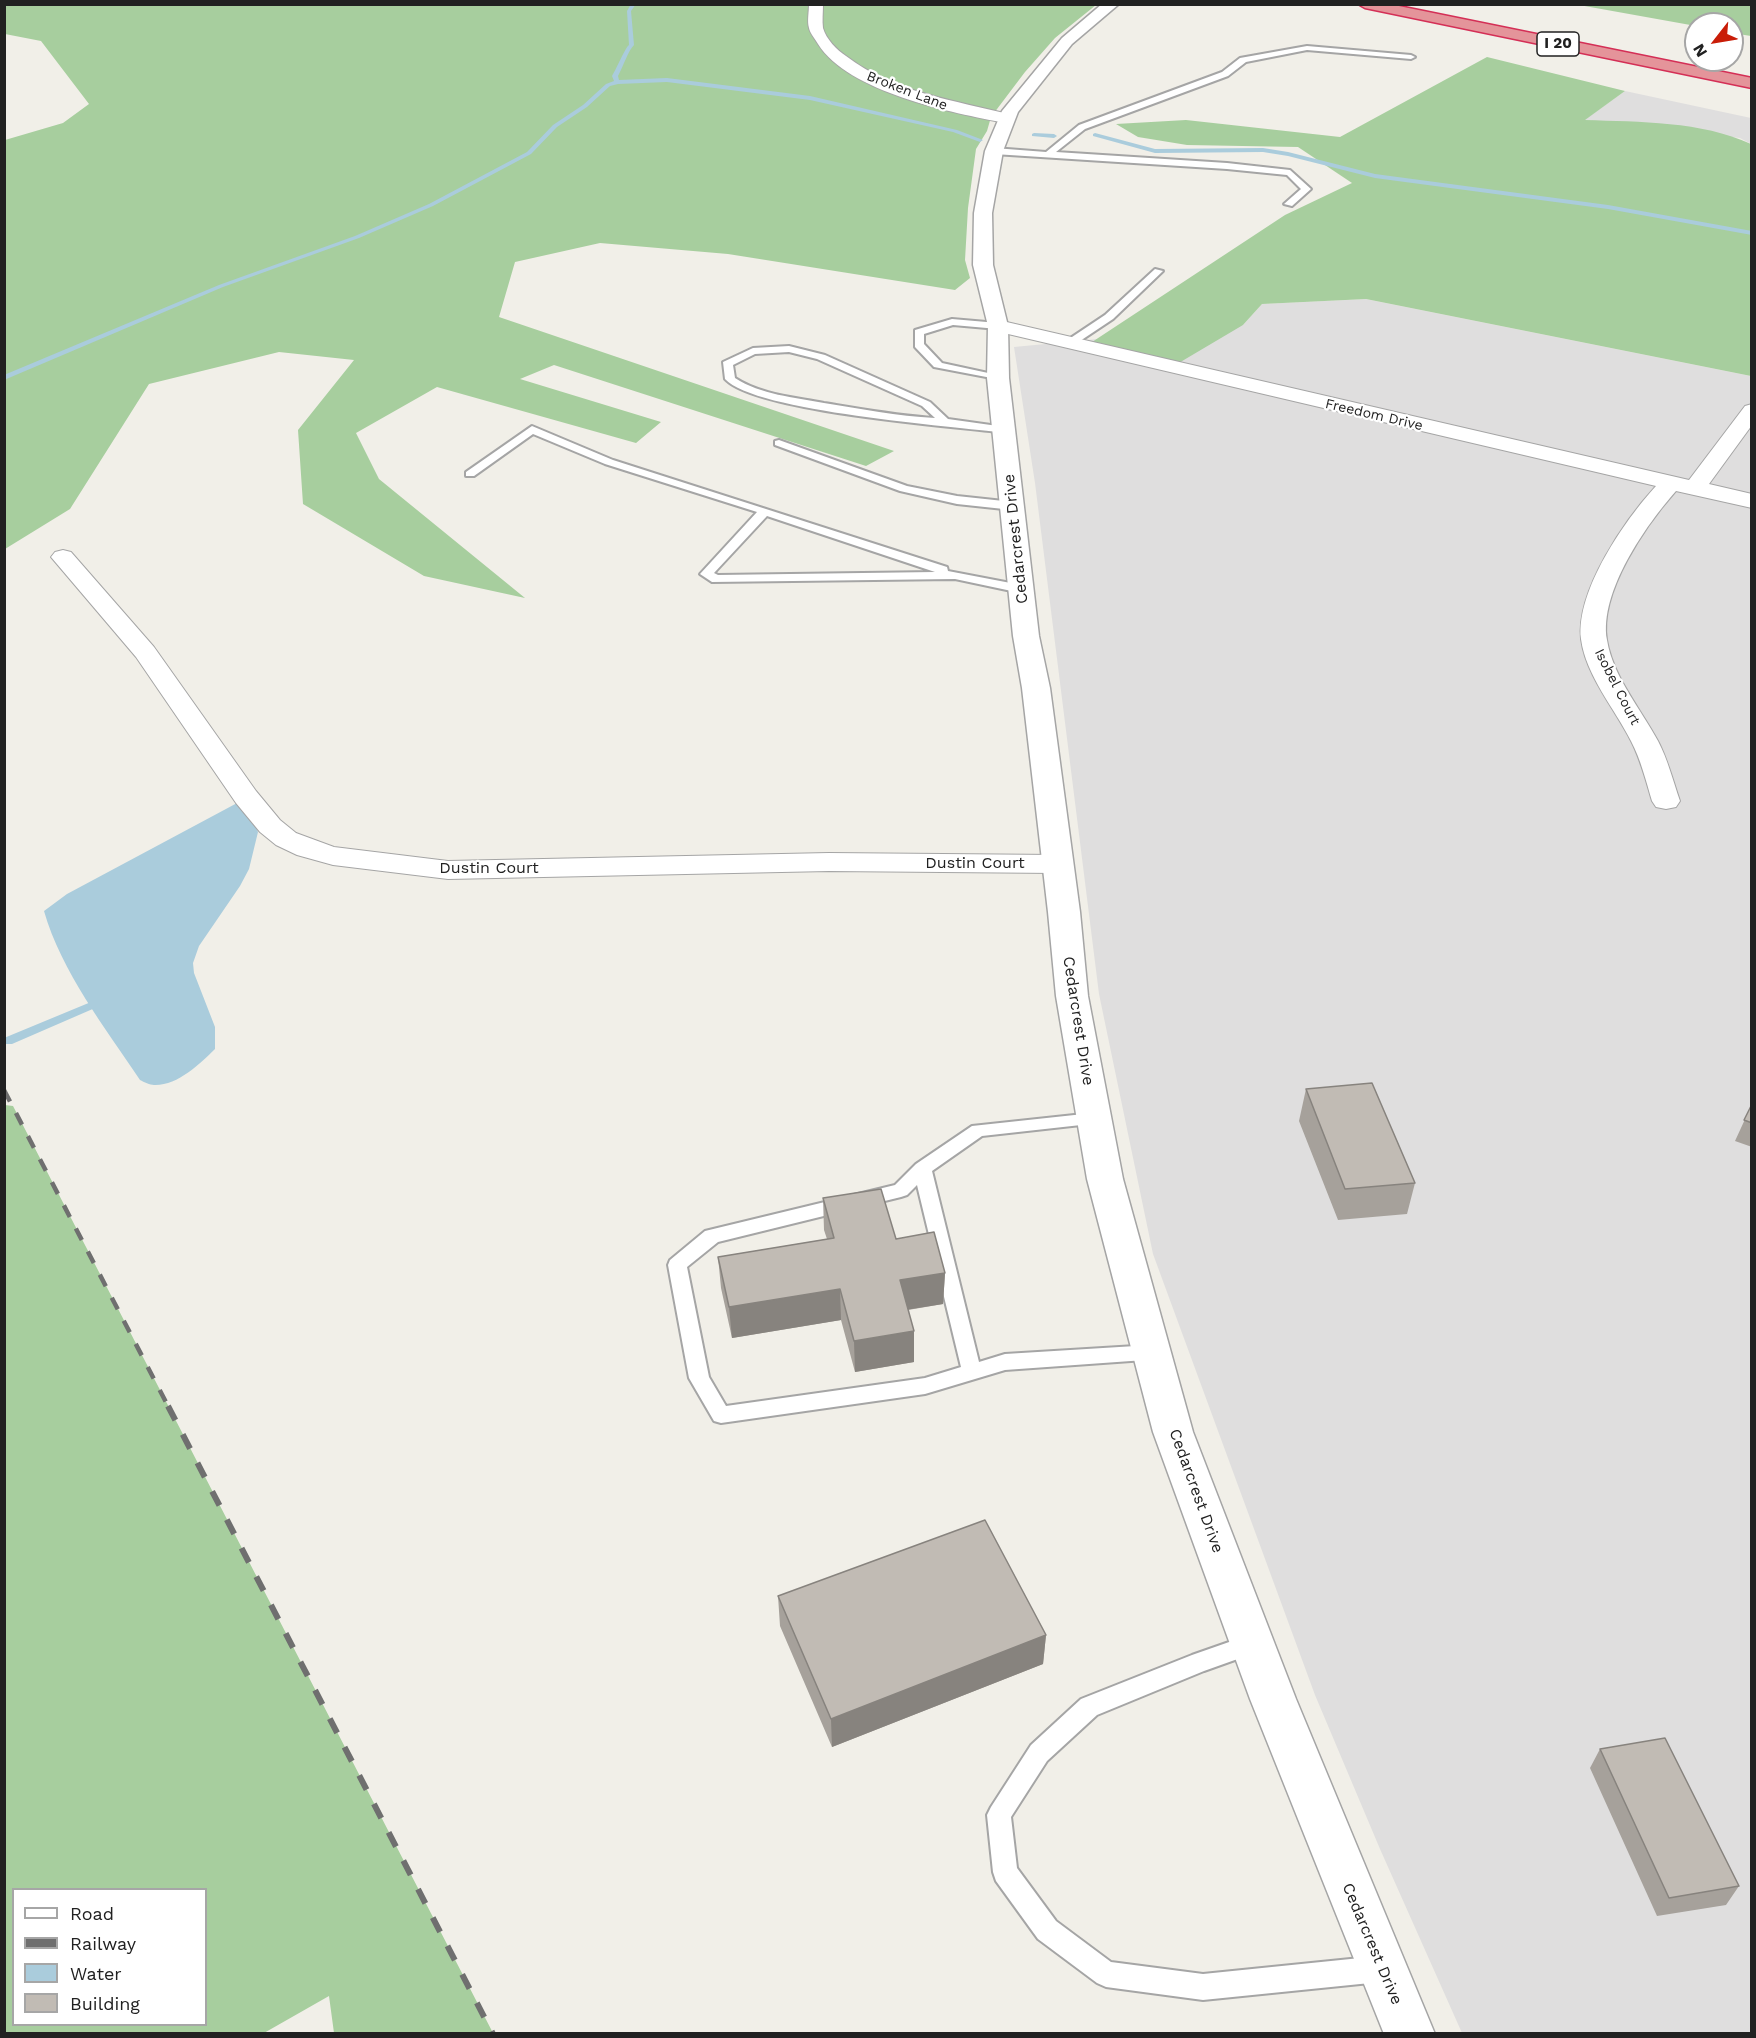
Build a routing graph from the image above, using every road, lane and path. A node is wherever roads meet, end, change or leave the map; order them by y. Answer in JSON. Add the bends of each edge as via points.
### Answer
{"nodes":[{"id":1,"x":816,"y":4,"type":"edge"},
{"id":2,"x":1112,"y":4,"type":"edge"},
{"id":3,"x":1365,"y":4,"type":"edge"},
{"id":4,"x":1438,"y":4,"type":"edge"},
{"id":5,"x":1673,"y":51,"type":"dead end"},
{"id":6,"x":1411,"y":57,"type":"dead end"},
{"id":7,"x":1752,"y":83,"type":"edge"},
{"id":8,"x":1006,"y":118,"type":"junction"},
{"id":9,"x":994,"y":152,"type":"junction"},
{"id":10,"x":1047,"y":155,"type":"junction"},
{"id":11,"x":1289,"y":204,"type":"dead end"},
{"id":12,"x":1158,"y":271,"type":"dead end"},
{"id":13,"x":998,"y":326,"type":"junction"},
{"id":14,"x":1070,"y":343,"type":"junction"},
{"id":15,"x":998,"y":378,"type":"junction"},
{"id":16,"x":1752,"y":410,"type":"edge"},
{"id":17,"x":945,"y":422,"type":"junction"},
{"id":18,"x":1005,"y":430,"type":"junction"},
{"id":19,"x":779,"y":443,"type":"dead end"},
{"id":20,"x":470,"y":474,"type":"dead end"},
{"id":21,"x":1683,"y":486,"type":"junction"},
{"id":22,"x":1752,"y":501,"type":"edge"},
{"id":23,"x":1013,"y":506,"type":"junction"},
{"id":24,"x":765,"y":511,"type":"junction"},
{"id":25,"x":63,"y":557,"type":"dead end"},
{"id":26,"x":955,"y":575,"type":"junction"},
{"id":27,"x":1021,"y":589,"type":"junction"},
{"id":28,"x":1666,"y":801,"type":"dead end"},
{"id":29,"x":1056,"y":864,"type":"junction"},
{"id":30,"x":1093,"y":1119,"type":"junction"},
{"id":31,"x":922,"y":1169,"type":"junction"},
{"id":32,"x":1152,"y":1353,"type":"junction"},
{"id":33,"x":972,"y":1372,"type":"junction"},
{"id":34,"x":1252,"y":1644,"type":"junction"},
{"id":35,"x":1382,"y":1968,"type":"junction"},
{"id":36,"x":1410,"y":2034,"type":"edge"}],
"edges":[{"from":1,"to":8,"type":"street","name":"Broken Lane","via":[[813,18],[824,42],[830,52],[849,66],[925,100]]},
{"from":2,"to":8,"type":"street","name":"Cedarcrest Drive","via":[[1067,41]]},
{"from":3,"to":7,"type":"highway","number":"I 20"},
{"from":4,"to":5,"type":"highway","number":"I 20"},
{"from":6,"to":10,"type":"lane","via":[[1306,48],[1243,60],[1225,74],[1082,127]]},
{"from":8,"to":9,"type":"street","name":"Cedarcrest Drive"},
{"from":9,"to":10,"type":"lane"},
{"from":9,"to":13,"type":"street","name":"Cedarcrest Drive","via":[[983,213],[982,266]]},
{"from":10,"to":11,"type":"lane","via":[[1290,173],[1306,189]]},
{"from":12,"to":14,"type":"lane","via":[[1109,317]]},
{"from":13,"to":14,"type":"street","name":"Freedom Drive"},
{"from":13,"to":15,"type":"street","name":"Cedarcrest Drive"},
{"from":13,"to":15,"type":"lane","via":[[952,322],[919,333],[919,345],[938,365]]},
{"from":14,"to":21,"type":"street","name":"Freedom Drive"},
{"from":15,"to":18,"type":"street","name":"Cedarcrest Drive"},
{"from":16,"to":21,"type":"street","name":"Isobel Court"},
{"from":17,"to":17,"type":"lane","via":[[903,420],[786,399],[745,388],[730,379],[727,364],[753,351],[789,349],[821,357],[926,404]]},
{"from":17,"to":18,"type":"lane"},
{"from":18,"to":23,"type":"street","name":"Cedarcrest Drive"},
{"from":19,"to":23,"type":"lane","via":[[904,489]]},
{"from":20,"to":24,"type":"lane","via":[[532,429],[609,462]]},
{"from":21,"to":22,"type":"street","name":"Freedom Drive"},
{"from":21,"to":28,"type":"street","name":"Isobel Court","via":[[1659,495],[1622,549],[1593,623],[1597,651],[1646,743]]},
{"from":23,"to":27,"type":"street","name":"Cedarcrest Drive"},
{"from":24,"to":26,"type":"lane"},
{"from":24,"to":26,"type":"lane","via":[[706,574],[716,579]]},
{"from":25,"to":29,"type":"street","name":"Dustin Court","via":[[146,652],[246,797],[270,825],[307,849],[333,856],[448,870],[829,862]]},
{"from":26,"to":27,"type":"lane"},
{"from":27,"to":29,"type":"street","name":"Cedarcrest Drive"},
{"from":29,"to":30,"type":"street","name":"Cedarcrest Drive","via":[[1072,996]]},
{"from":30,"to":31,"type":"lane","via":[[978,1130]]},
{"from":30,"to":32,"type":"street","name":"Cedarcrest Drive","via":[[1105,1179]]},
{"from":31,"to":33,"type":"lane"},
{"from":31,"to":33,"type":"lane","via":[[901,1190],[712,1236],[677,1265],[699,1378],[721,1416],[925,1386]]},
{"from":32,"to":33,"type":"lane","via":[[1005,1362]]},
{"from":32,"to":34,"type":"street","name":"Cedarcrest Drive","via":[[1173,1432]]},
{"from":34,"to":35,"type":"street","name":"Cedarcrest Drive"},
{"from":34,"to":35,"type":"lane","via":[[1089,1707],[1039,1753],[999,1815],[1005,1872],[1047,1930],[1106,1974],[1203,1987]]},
{"from":35,"to":36,"type":"street","name":"Cedarcrest Drive"}]}
